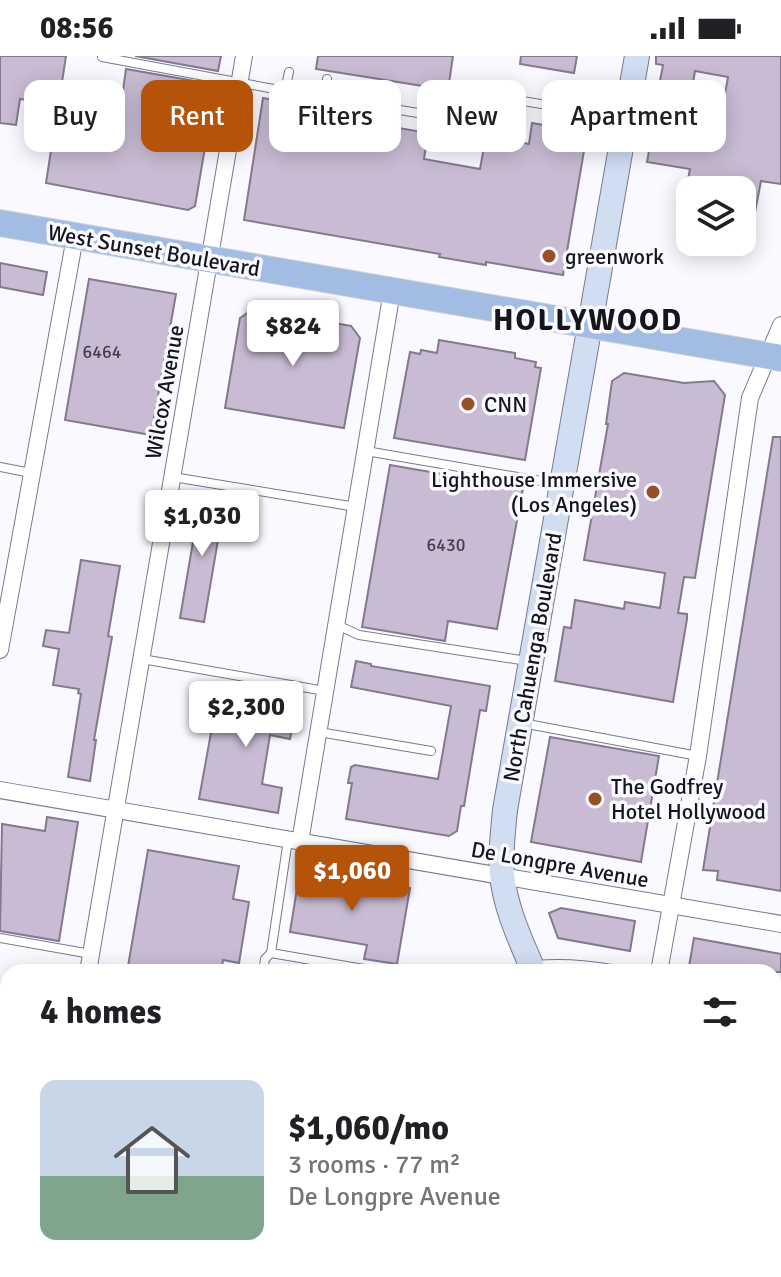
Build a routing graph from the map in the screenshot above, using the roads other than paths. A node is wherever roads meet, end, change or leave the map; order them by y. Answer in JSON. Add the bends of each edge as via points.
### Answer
{"nodes":[{"id":1,"x":244,"y":56,"type":"edge"},
{"id":2,"x":637,"y":56,"type":"edge"},
{"id":3,"x":102,"y":57,"type":"edge"},
{"id":4,"x":289,"y":72,"type":"dead end"},
{"id":5,"x":224,"y":80,"type":"edge"},
{"id":6,"x":240,"y":80,"type":"edge"},
{"id":7,"x":287,"y":80,"type":"edge"},
{"id":8,"x":633,"y":80,"type":"edge"},
{"id":9,"x":228,"y":152,"type":"edge"},
{"id":10,"x":620,"y":152,"type":"edge"},
{"id":11,"x":0,"y":223,"type":"edge"},
{"id":12,"x":75,"y":237,"type":"junction"},
{"id":13,"x":209,"y":259,"type":"junction"},
{"id":14,"x":392,"y":291,"type":"junction"},
{"id":15,"x":591,"y":324,"type":"junction"},
{"id":16,"x":781,"y":325,"type":"edge"},
{"id":17,"x":774,"y":356,"type":"edge"},
{"id":18,"x":366,"y":451,"type":"junction"},
{"id":19,"x":0,"y":467,"type":"edge"},
{"id":20,"x":32,"y":473,"type":"junction"},
{"id":21,"x":172,"y":477,"type":"junction"},
{"id":22,"x":562,"y":485,"type":"junction"},
{"id":23,"x":356,"y":507,"type":"junction"},
{"id":24,"x":337,"y":625,"type":"junction"},
{"id":25,"x":0,"y":650,"type":"edge"},
{"id":26,"x":141,"y":659,"type":"junction"},
{"id":27,"x":531,"y":662,"type":"junction"},
{"id":28,"x":325,"y":691,"type":"junction"},
{"id":29,"x":520,"y":723,"type":"junction"},
{"id":30,"x":319,"y":732,"type":"junction"},
{"id":31,"x":431,"y":751,"type":"dead end"},
{"id":32,"x":698,"y":756,"type":"junction"},
{"id":33,"x":0,"y":790,"type":"edge"},
{"id":34,"x":116,"y":810,"type":"junction"},
{"id":35,"x":294,"y":841,"type":"junction"},
{"id":36,"x":502,"y":876,"type":"junction"},
{"id":37,"x":671,"y":906,"type":"junction"},
{"id":38,"x":781,"y":924,"type":"edge"},
{"id":39,"x":0,"y":938,"type":"edge"},
{"id":40,"x":271,"y":953,"type":"junction"},
{"id":41,"x":91,"y":954,"type":"junction"},
{"id":42,"x":89,"y":964,"type":"edge"},
{"id":43,"x":264,"y":964,"type":"edge"},
{"id":44,"x":335,"y":964,"type":"edge"},
{"id":45,"x":531,"y":964,"type":"edge"},
{"id":46,"x":660,"y":964,"type":"edge"}],
"edges":[{"from":1,"to":6,"type":"street","name":"Wilcox Avenue"},
{"from":2,"to":8,"type":"main road","name":"North Cahuenga Boulevard"},
{"from":3,"to":5,"type":"lane"},
{"from":4,"to":7,"type":"lane"},
{"from":9,"to":13,"type":"street","name":"Wilcox Avenue"},
{"from":10,"to":15,"type":"main road","name":"North Cahuenga Boulevard"},
{"from":11,"to":12,"type":"main road","name":"West Sunset Boulevard"},
{"from":12,"to":13,"type":"main road","name":"West Sunset Boulevard"},
{"from":12,"to":20,"type":"street"},
{"from":13,"to":14,"type":"main road","name":"West Sunset Boulevard"},
{"from":13,"to":21,"type":"street","name":"Wilcox Avenue"},
{"from":14,"to":15,"type":"main road","name":"West Sunset Boulevard"},
{"from":14,"to":18,"type":"street"},
{"from":15,"to":17,"type":"main road","name":"West Sunset Boulevard"},
{"from":15,"to":22,"type":"main road","name":"North Cahuenga Boulevard"},
{"from":16,"to":17,"type":"street"},
{"from":17,"to":32,"type":"street","via":[[750,398]]},
{"from":18,"to":22,"type":"lane"},
{"from":18,"to":23,"type":"street"},
{"from":19,"to":20,"type":"lane"},
{"from":20,"to":25,"type":"street"},
{"from":21,"to":23,"type":"lane"},
{"from":21,"to":26,"type":"street","name":"Wilcox Avenue"},
{"from":22,"to":27,"type":"main road","name":"North Cahuenga Boulevard"},
{"from":23,"to":24,"type":"street"},
{"from":24,"to":27,"type":"lane","via":[[359,635]]},
{"from":24,"to":28,"type":"street"},
{"from":26,"to":28,"type":"lane"},
{"from":26,"to":34,"type":"street","name":"Wilcox Avenue"},
{"from":27,"to":29,"type":"main road","name":"North Cahuenga Boulevard"},
{"from":28,"to":30,"type":"street"},
{"from":29,"to":32,"type":"lane"},
{"from":29,"to":36,"type":"main road","name":"North Cahuenga Boulevard","via":[[505,810]]},
{"from":30,"to":31,"type":"lane"},
{"from":30,"to":35,"type":"street"},
{"from":32,"to":37,"type":"street"},
{"from":33,"to":34,"type":"street","name":"De Longpre Avenue"},
{"from":34,"to":35,"type":"street","name":"De Longpre Avenue"},
{"from":34,"to":41,"type":"street","name":"Wilcox Avenue"},
{"from":35,"to":36,"type":"street","name":"De Longpre Avenue"},
{"from":35,"to":40,"type":"lane"},
{"from":36,"to":37,"type":"street","name":"De Longpre Avenue"},
{"from":36,"to":45,"type":"main road","name":"North Cahuenga Boulevard"},
{"from":37,"to":38,"type":"street","name":"De Longpre Avenue"},
{"from":37,"to":46,"type":"street"},
{"from":39,"to":41,"type":"lane"},
{"from":40,"to":43,"type":"lane"},
{"from":40,"to":44,"type":"lane"},
{"from":41,"to":42,"type":"street","name":"Wilcox Avenue"}]}
